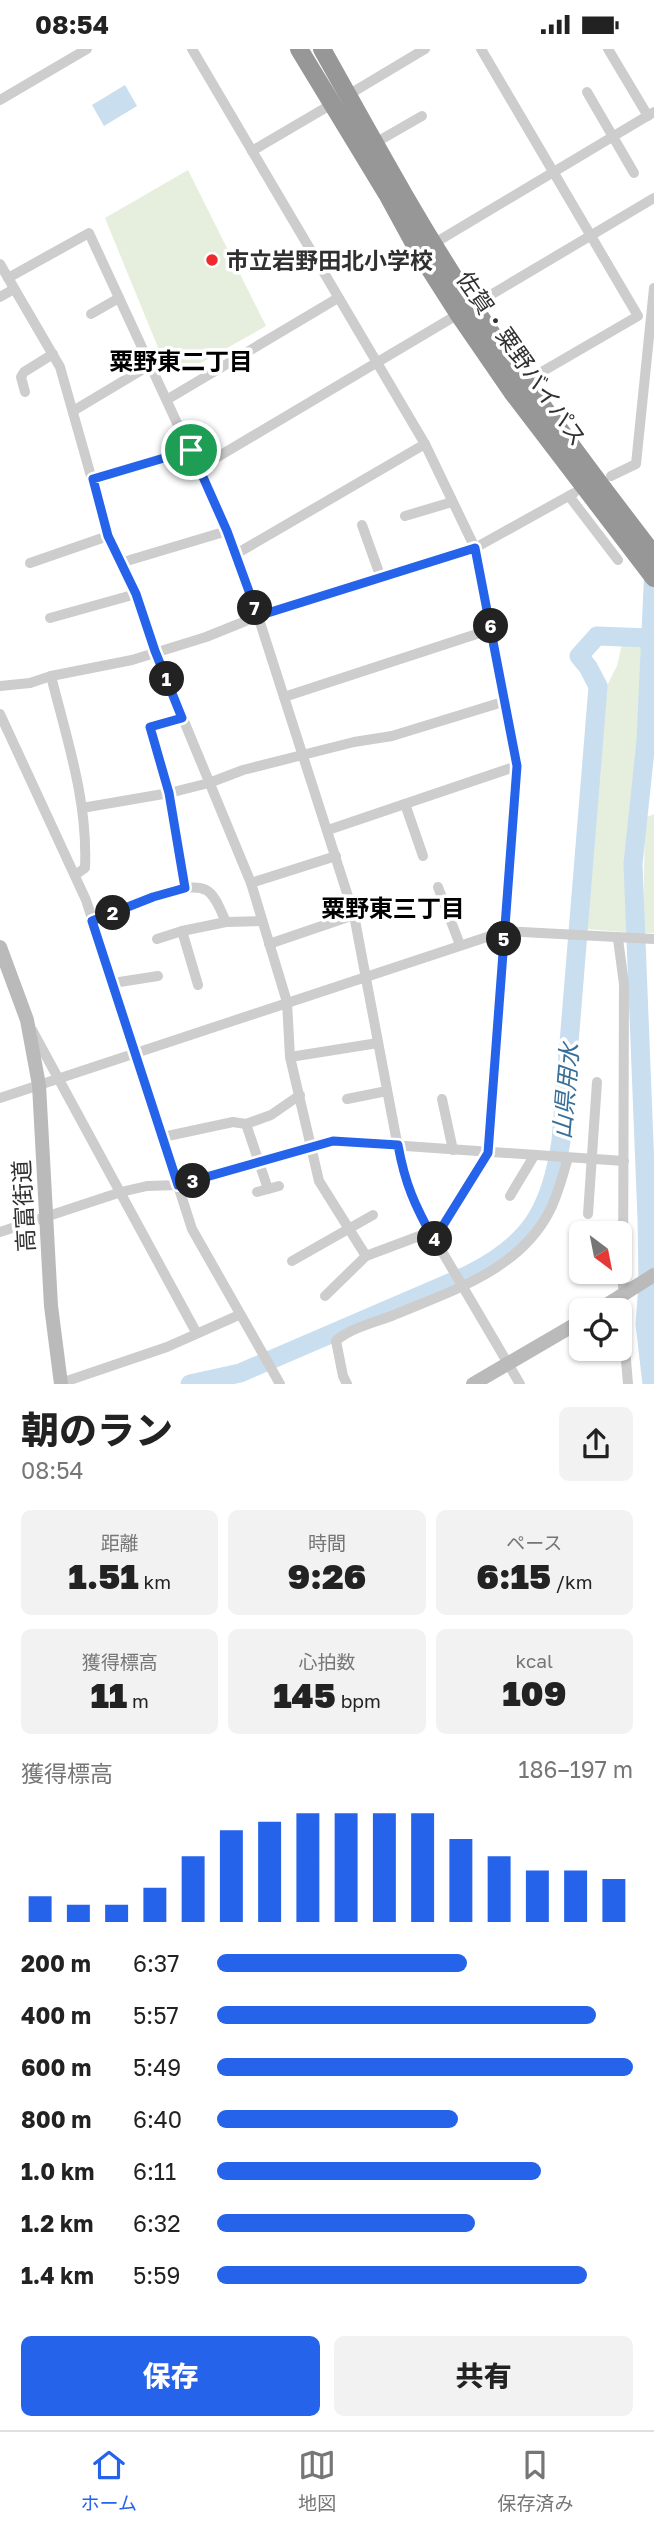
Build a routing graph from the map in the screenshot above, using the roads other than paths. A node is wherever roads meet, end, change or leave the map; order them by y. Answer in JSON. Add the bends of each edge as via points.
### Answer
{"nodes":[{"id":1,"x":87,"y":49,"type":"edge"},
{"id":2,"x":192,"y":49,"type":"edge"},
{"id":3,"x":299,"y":49,"type":"edge"},
{"id":4,"x":322,"y":49,"type":"edge"},
{"id":5,"x":425,"y":49,"type":"edge"},
{"id":6,"x":481,"y":49,"type":"edge"},
{"id":7,"x":608,"y":49,"type":"edge"},
{"id":8,"x":587,"y":92,"type":"dead end"},
{"id":9,"x":340,"y":99,"type":"junction"},
{"id":10,"x":0,"y":100,"type":"edge"},
{"id":11,"x":651,"y":114,"type":"edge"},
{"id":12,"x":422,"y":116,"type":"dead end"},
{"id":13,"x":614,"y":136,"type":"junction"},
{"id":14,"x":376,"y":143,"type":"junction"},
{"id":15,"x":252,"y":151,"type":"junction"},
{"id":16,"x":553,"y":172,"type":"junction"},
{"id":17,"x":634,"y":173,"type":"dead end"},
{"id":18,"x":654,"y":198,"type":"edge"},
{"id":19,"x":591,"y":237,"type":"junction"},
{"id":20,"x":433,"y":243,"type":"junction"},
{"id":21,"x":0,"y":264,"type":"edge"},
{"id":22,"x":8,"y":278,"type":"junction"},
{"id":23,"x":654,"y":288,"type":"edge"},
{"id":24,"x":14,"y":289,"type":"junction"},
{"id":25,"x":0,"y":297,"type":"edge"},
{"id":26,"x":119,"y":298,"type":"junction"},
{"id":27,"x":338,"y":298,"type":"junction"},
{"id":28,"x":466,"y":310,"type":"junction"},
{"id":29,"x":91,"y":314,"type":"dead end"},
{"id":30,"x":638,"y":316,"type":"junction"},
{"id":31,"x":650,"y":325,"type":"junction"},
{"id":32,"x":53,"y":354,"type":"junction"},
{"id":33,"x":378,"y":362,"type":"junction"},
{"id":34,"x":150,"y":365,"type":"junction"},
{"id":35,"x":526,"y":381,"type":"junction"},
{"id":36,"x":25,"y":392,"type":"dead end"},
{"id":37,"x":168,"y":399,"type":"junction"},
{"id":38,"x":73,"y":411,"type":"junction"},
{"id":39,"x":425,"y":444,"type":"junction"},
{"id":40,"x":191,"y":450,"type":"junction"},
{"id":41,"x":200,"y":468,"type":"junction"},
{"id":42,"x":611,"y":476,"type":"dead end"},
{"id":43,"x":93,"y":479,"type":"junction"},
{"id":44,"x":452,"y":502,"type":"junction"},
{"id":45,"x":405,"y":516,"type":"dead end"},
{"id":46,"x":362,"y":525,"type":"dead end"},
{"id":47,"x":227,"y":531,"type":"junction"},
{"id":48,"x":108,"y":536,"type":"junction"},
{"id":49,"x":475,"y":548,"type":"junction"},
{"id":50,"x":236,"y":554,"type":"junction"},
{"id":51,"x":654,"y":555,"type":"edge"},
{"id":52,"x":618,"y":560,"type":"dead end"},
{"id":53,"x":30,"y":563,"type":"dead end"},
{"id":54,"x":120,"y":563,"type":"junction"},
{"id":55,"x":381,"y":578,"type":"junction"},
{"id":56,"x":654,"y":578,"type":"edge"},
{"id":57,"x":136,"y":594,"type":"junction"},
{"id":58,"x":258,"y":616,"type":"junction"},
{"id":59,"x":50,"y":618,"type":"dead end"},
{"id":60,"x":492,"y":629,"type":"junction"},
{"id":61,"x":155,"y":651,"type":"junction"},
{"id":62,"x":51,"y":676,"type":"junction"},
{"id":63,"x":0,"y":686,"type":"edge"},
{"id":64,"x":284,"y":697,"type":"junction"},
{"id":65,"x":506,"y":701,"type":"junction"},
{"id":66,"x":0,"y":714,"type":"edge"},
{"id":67,"x":182,"y":718,"type":"junction"},
{"id":68,"x":303,"y":757,"type":"junction"},
{"id":69,"x":517,"y":766,"type":"junction"},
{"id":70,"x":209,"y":783,"type":"junction"},
{"id":71,"x":169,"y":793,"type":"junction"},
{"id":72,"x":405,"y":804,"type":"junction"},
{"id":73,"x":82,"y":808,"type":"junction"},
{"id":74,"x":328,"y":830,"type":"junction"},
{"id":75,"x":336,"y":856,"type":"junction"},
{"id":76,"x":423,"y":856,"type":"dead end"},
{"id":77,"x":75,"y":875,"type":"junction"},
{"id":78,"x":250,"y":883,"type":"junction"},
{"id":79,"x":438,"y":887,"type":"dead end"},
{"id":80,"x":185,"y":888,"type":"junction"},
{"id":81,"x":354,"y":915,"type":"junction"},
{"id":82,"x":92,"y":921,"type":"junction"},
{"id":83,"x":262,"y":921,"type":"junction"},
{"id":84,"x":226,"y":922,"type":"junction"},
{"id":85,"x":182,"y":931,"type":"junction"},
{"id":86,"x":505,"y":931,"type":"junction"},
{"id":87,"x":157,"y":939,"type":"dead end"},
{"id":88,"x":621,"y":939,"type":"junction"},
{"id":89,"x":654,"y":939,"type":"edge"},
{"id":90,"x":269,"y":944,"type":"junction"},
{"id":91,"x":460,"y":946,"type":"junction"},
{"id":92,"x":0,"y":949,"type":"edge"},
{"id":93,"x":366,"y":975,"type":"junction"},
{"id":94,"x":158,"y":976,"type":"dead end"},
{"id":95,"x":113,"y":983,"type":"junction"},
{"id":96,"x":198,"y":985,"type":"dead end"},
{"id":97,"x":287,"y":1002,"type":"junction"},
{"id":98,"x":27,"y":1020,"type":"junction"},
{"id":99,"x":378,"y":1042,"type":"junction"},
{"id":100,"x":134,"y":1053,"type":"junction"},
{"id":101,"x":290,"y":1057,"type":"junction"},
{"id":102,"x":60,"y":1079,"type":"junction"},
{"id":103,"x":597,"y":1082,"type":"dead end"},
{"id":104,"x":39,"y":1085,"type":"junction"},
{"id":105,"x":387,"y":1091,"type":"junction"},
{"id":106,"x":300,"y":1095,"type":"junction"},
{"id":107,"x":0,"y":1098,"type":"edge"},
{"id":108,"x":347,"y":1099,"type":"dead end"},
{"id":109,"x":442,"y":1099,"type":"dead end"},
{"id":110,"x":246,"y":1124,"type":"junction"},
{"id":111,"x":163,"y":1137,"type":"junction"},
{"id":112,"x":398,"y":1145,"type":"junction"},
{"id":113,"x":310,"y":1147,"type":"junction"},
{"id":114,"x":453,"y":1150,"type":"junction"},
{"id":115,"x":488,"y":1153,"type":"junction"},
{"id":116,"x":534,"y":1156,"type":"junction"},
{"id":117,"x":562,"y":1157,"type":"junction"},
{"id":118,"x":591,"y":1159,"type":"junction"},
{"id":119,"x":260,"y":1161,"type":"junction"},
{"id":120,"x":624,"y":1161,"type":"junction"},
{"id":121,"x":178,"y":1185,"type":"junction"},
{"id":122,"x":268,"y":1189,"type":"dead end"},
{"id":123,"x":121,"y":1192,"type":"junction"},
{"id":124,"x":510,"y":1196,"type":"dead end"},
{"id":125,"x":588,"y":1214,"type":"dead end"},
{"id":126,"x":373,"y":1215,"type":"dead end"},
{"id":127,"x":47,"y":1218,"type":"junction"},
{"id":128,"x":348,"y":1227,"type":"junction"},
{"id":129,"x":0,"y":1232,"type":"edge"},
{"id":130,"x":432,"y":1236,"type":"junction"},
{"id":131,"x":366,"y":1256,"type":"junction"},
{"id":132,"x":292,"y":1261,"type":"dead end"},
{"id":133,"x":654,"y":1275,"type":"edge"},
{"id":134,"x":461,"y":1287,"type":"junction"},
{"id":135,"x":325,"y":1296,"type":"dead end"},
{"id":136,"x":615,"y":1298,"type":"edge"},
{"id":137,"x":621,"y":1298,"type":"edge"},
{"id":138,"x":239,"y":1315,"type":"junction"},
{"id":139,"x":569,"y":1328,"type":"edge"},
{"id":140,"x":196,"y":1332,"type":"junction"},
{"id":141,"x":626,"y":1361,"type":"edge"},
{"id":142,"x":508,"y":1364,"type":"junction"},
{"id":143,"x":61,"y":1383,"type":"edge"},
{"id":144,"x":280,"y":1384,"type":"edge"},
{"id":145,"x":347,"y":1384,"type":"edge"},
{"id":146,"x":473,"y":1384,"type":"edge"},
{"id":147,"x":520,"y":1384,"type":"edge"},
{"id":148,"x":628,"y":1384,"type":"edge"}],
"edges":[{"from":1,"to":10,"type":"street"},
{"from":2,"to":15,"type":"street"},
{"from":3,"to":9,"type":"highway","name":"佐賀・粟野バイパス"},
{"from":4,"to":9,"type":"highway","name":"佐賀・粟野バイパス"},
{"from":5,"to":9,"type":"street"},
{"from":6,"to":16,"type":"street"},
{"from":7,"to":11,"type":"street"},
{"from":8,"to":13,"type":"street"},
{"from":9,"to":14,"type":"highway","name":"佐賀・粟野バイパス"},
{"from":9,"to":15,"type":"street"},
{"from":9,"to":28,"type":"highway","name":"佐賀・粟野バイパス","via":[[417,249]]},
{"from":11,"to":13,"type":"street"},
{"from":12,"to":14,"type":"street"},
{"from":13,"to":16,"type":"street"},
{"from":13,"to":17,"type":"street"},
{"from":14,"to":20,"type":"highway","name":"佐賀・粟野バイパス"},
{"from":15,"to":27,"type":"street"},
{"from":16,"to":19,"type":"street"},
{"from":16,"to":20,"type":"street"},
{"from":18,"to":19,"type":"street"},
{"from":19,"to":28,"type":"street"},
{"from":19,"to":30,"type":"street"},
{"from":20,"to":28,"type":"highway","name":"佐賀・粟野バイパス"},
{"from":21,"to":22,"type":"street"},
{"from":22,"to":24,"type":"street"},
{"from":22,"to":26,"type":"street","via":[[89,233]]},
{"from":23,"to":31,"type":"street"},
{"from":24,"to":25,"type":"street"},
{"from":24,"to":32,"type":"street"},
{"from":26,"to":29,"type":"street"},
{"from":26,"to":34,"type":"street"},
{"from":27,"to":33,"type":"street"},
{"from":27,"to":37,"type":"street"},
{"from":28,"to":33,"type":"street"},
{"from":28,"to":35,"type":"highway","name":"佐賀・粟野バイパス"},
{"from":28,"to":56,"type":"highway","name":"佐賀・粟野バイパス","via":[[512,393]]},
{"from":30,"to":31,"type":"street"},
{"from":30,"to":35,"type":"street"},
{"from":31,"to":42,"type":"street","via":[[636,464]]},
{"from":32,"to":36,"type":"street","via":[[24,372]]},
{"from":32,"to":38,"type":"street"},
{"from":33,"to":39,"type":"street"},
{"from":33,"to":41,"type":"street"},
{"from":34,"to":37,"type":"street"},
{"from":34,"to":38,"type":"street"},
{"from":35,"to":51,"type":"highway","name":"佐賀・粟野バイパス"},
{"from":37,"to":40,"type":"street"},
{"from":38,"to":43,"type":"street"},
{"from":39,"to":44,"type":"street"},
{"from":39,"to":50,"type":"street"},
{"from":40,"to":41,"type":"street"},
{"from":40,"to":43,"type":"street"},
{"from":41,"to":47,"type":"street"},
{"from":43,"to":48,"type":"street"},
{"from":44,"to":45,"type":"street"},
{"from":44,"to":49,"type":"street"},
{"from":46,"to":55,"type":"street"},
{"from":47,"to":50,"type":"street"},
{"from":47,"to":54,"type":"street"},
{"from":48,"to":53,"type":"street"},
{"from":48,"to":54,"type":"street"},
{"from":49,"to":52,"type":"street","via":[[571,494]]},
{"from":49,"to":55,"type":"street"},
{"from":49,"to":60,"type":"street"},
{"from":50,"to":58,"type":"street"},
{"from":54,"to":57,"type":"street"},
{"from":55,"to":58,"type":"street"},
{"from":57,"to":59,"type":"street"},
{"from":57,"to":61,"type":"street"},
{"from":58,"to":61,"type":"street"},
{"from":58,"to":64,"type":"street"},
{"from":60,"to":64,"type":"street"},
{"from":60,"to":65,"type":"street"},
{"from":61,"to":62,"type":"street"},
{"from":61,"to":67,"type":"street"},
{"from":62,"to":63,"type":"street"},
{"from":62,"to":73,"type":"street"},
{"from":64,"to":68,"type":"street"},
{"from":65,"to":68,"type":"street"},
{"from":65,"to":69,"type":"street"},
{"from":66,"to":77,"type":"street"},
{"from":67,"to":70,"type":"street"},
{"from":67,"to":71,"type":"street","via":[[150,727]]},
{"from":68,"to":70,"type":"street"},
{"from":68,"to":74,"type":"street"},
{"from":69,"to":72,"type":"street"},
{"from":69,"to":86,"type":"street"},
{"from":70,"to":71,"type":"street"},
{"from":70,"to":78,"type":"street"},
{"from":71,"to":73,"type":"street"},
{"from":71,"to":80,"type":"street"},
{"from":72,"to":74,"type":"street"},
{"from":72,"to":76,"type":"street"},
{"from":73,"to":77,"type":"street","via":[[85,868]]},
{"from":74,"to":75,"type":"street"},
{"from":75,"to":78,"type":"street"},
{"from":75,"to":81,"type":"street"},
{"from":77,"to":82,"type":"street"},
{"from":78,"to":83,"type":"street"},
{"from":79,"to":91,"type":"street"},
{"from":80,"to":82,"type":"street"},
{"from":80,"to":84,"type":"street","via":[[204,888],[212,894]]},
{"from":81,"to":90,"type":"street"},
{"from":81,"to":93,"type":"street"},
{"from":82,"to":95,"type":"street"},
{"from":83,"to":84,"type":"street"},
{"from":83,"to":90,"type":"street"},
{"from":84,"to":85,"type":"street"},
{"from":85,"to":87,"type":"street"},
{"from":85,"to":96,"type":"street"},
{"from":86,"to":88,"type":"street"},
{"from":86,"to":91,"type":"street"},
{"from":86,"to":115,"type":"street"},
{"from":88,"to":89,"type":"street"},
{"from":88,"to":120,"type":"street"},
{"from":90,"to":97,"type":"street"},
{"from":91,"to":93,"type":"street"},
{"from":92,"to":98,"type":"street","name":"高富街道"},
{"from":93,"to":97,"type":"street"},
{"from":93,"to":99,"type":"street"},
{"from":94,"to":95,"type":"street"},
{"from":95,"to":100,"type":"street"},
{"from":97,"to":100,"type":"street"},
{"from":97,"to":101,"type":"street"},
{"from":98,"to":102,"type":"street"},
{"from":98,"to":104,"type":"street","name":"高富街道"},
{"from":99,"to":101,"type":"street"},
{"from":99,"to":105,"type":"street"},
{"from":100,"to":102,"type":"street"},
{"from":100,"to":111,"type":"street"},
{"from":101,"to":106,"type":"street"},
{"from":102,"to":104,"type":"street"},
{"from":102,"to":123,"type":"street"},
{"from":103,"to":118,"type":"street"},
{"from":104,"to":107,"type":"street"},
{"from":104,"to":127,"type":"street","name":"高富街道"},
{"from":105,"to":108,"type":"street"},
{"from":105,"to":112,"type":"street"},
{"from":106,"to":110,"type":"street","via":[[271,1115]]},
{"from":106,"to":113,"type":"street"},
{"from":109,"to":114,"type":"street"},
{"from":110,"to":111,"type":"street","via":[[233,1122]]},
{"from":110,"to":119,"type":"street"},
{"from":111,"to":121,"type":"street"},
{"from":112,"to":113,"type":"street","via":[[333,1141]]},
{"from":112,"to":114,"type":"street"},
{"from":112,"to":130,"type":"street","via":[[410,1197]]},
{"from":113,"to":119,"type":"street"},
{"from":113,"to":128,"type":"street","via":[[318,1181]]},
{"from":114,"to":115,"type":"street"},
{"from":115,"to":116,"type":"street"},
{"from":115,"to":130,"type":"street"},
{"from":116,"to":117,"type":"street"},
{"from":116,"to":124,"type":"street"},
{"from":117,"to":118,"type":"street"},
{"from":117,"to":134,"type":"street","via":[[556,1197],[534,1235],[514,1256]]},
{"from":118,"to":120,"type":"street"},
{"from":118,"to":125,"type":"street"},
{"from":119,"to":121,"type":"street"},
{"from":119,"to":122,"type":"street"},
{"from":120,"to":136,"type":"street"},
{"from":121,"to":123,"type":"street"},
{"from":121,"to":138,"type":"street","via":[[192,1229]]},
{"from":123,"to":127,"type":"street"},
{"from":123,"to":140,"type":"street"},
{"from":126,"to":128,"type":"street"},
{"from":127,"to":129,"type":"street"},
{"from":127,"to":143,"type":"street","name":"高富街道"},
{"from":128,"to":131,"type":"street"},
{"from":128,"to":132,"type":"street"},
{"from":130,"to":131,"type":"street"},
{"from":130,"to":134,"type":"street"},
{"from":131,"to":135,"type":"street"},
{"from":133,"to":137,"type":"street"},
{"from":134,"to":142,"type":"street"},
{"from":134,"to":145,"type":"street","via":[[339,1338]]},
{"from":138,"to":140,"type":"street"},
{"from":138,"to":144,"type":"street"},
{"from":139,"to":142,"type":"street"},
{"from":140,"to":143,"type":"street"},
{"from":141,"to":148,"type":"street"},
{"from":142,"to":146,"type":"street"},
{"from":142,"to":147,"type":"street"}]}
